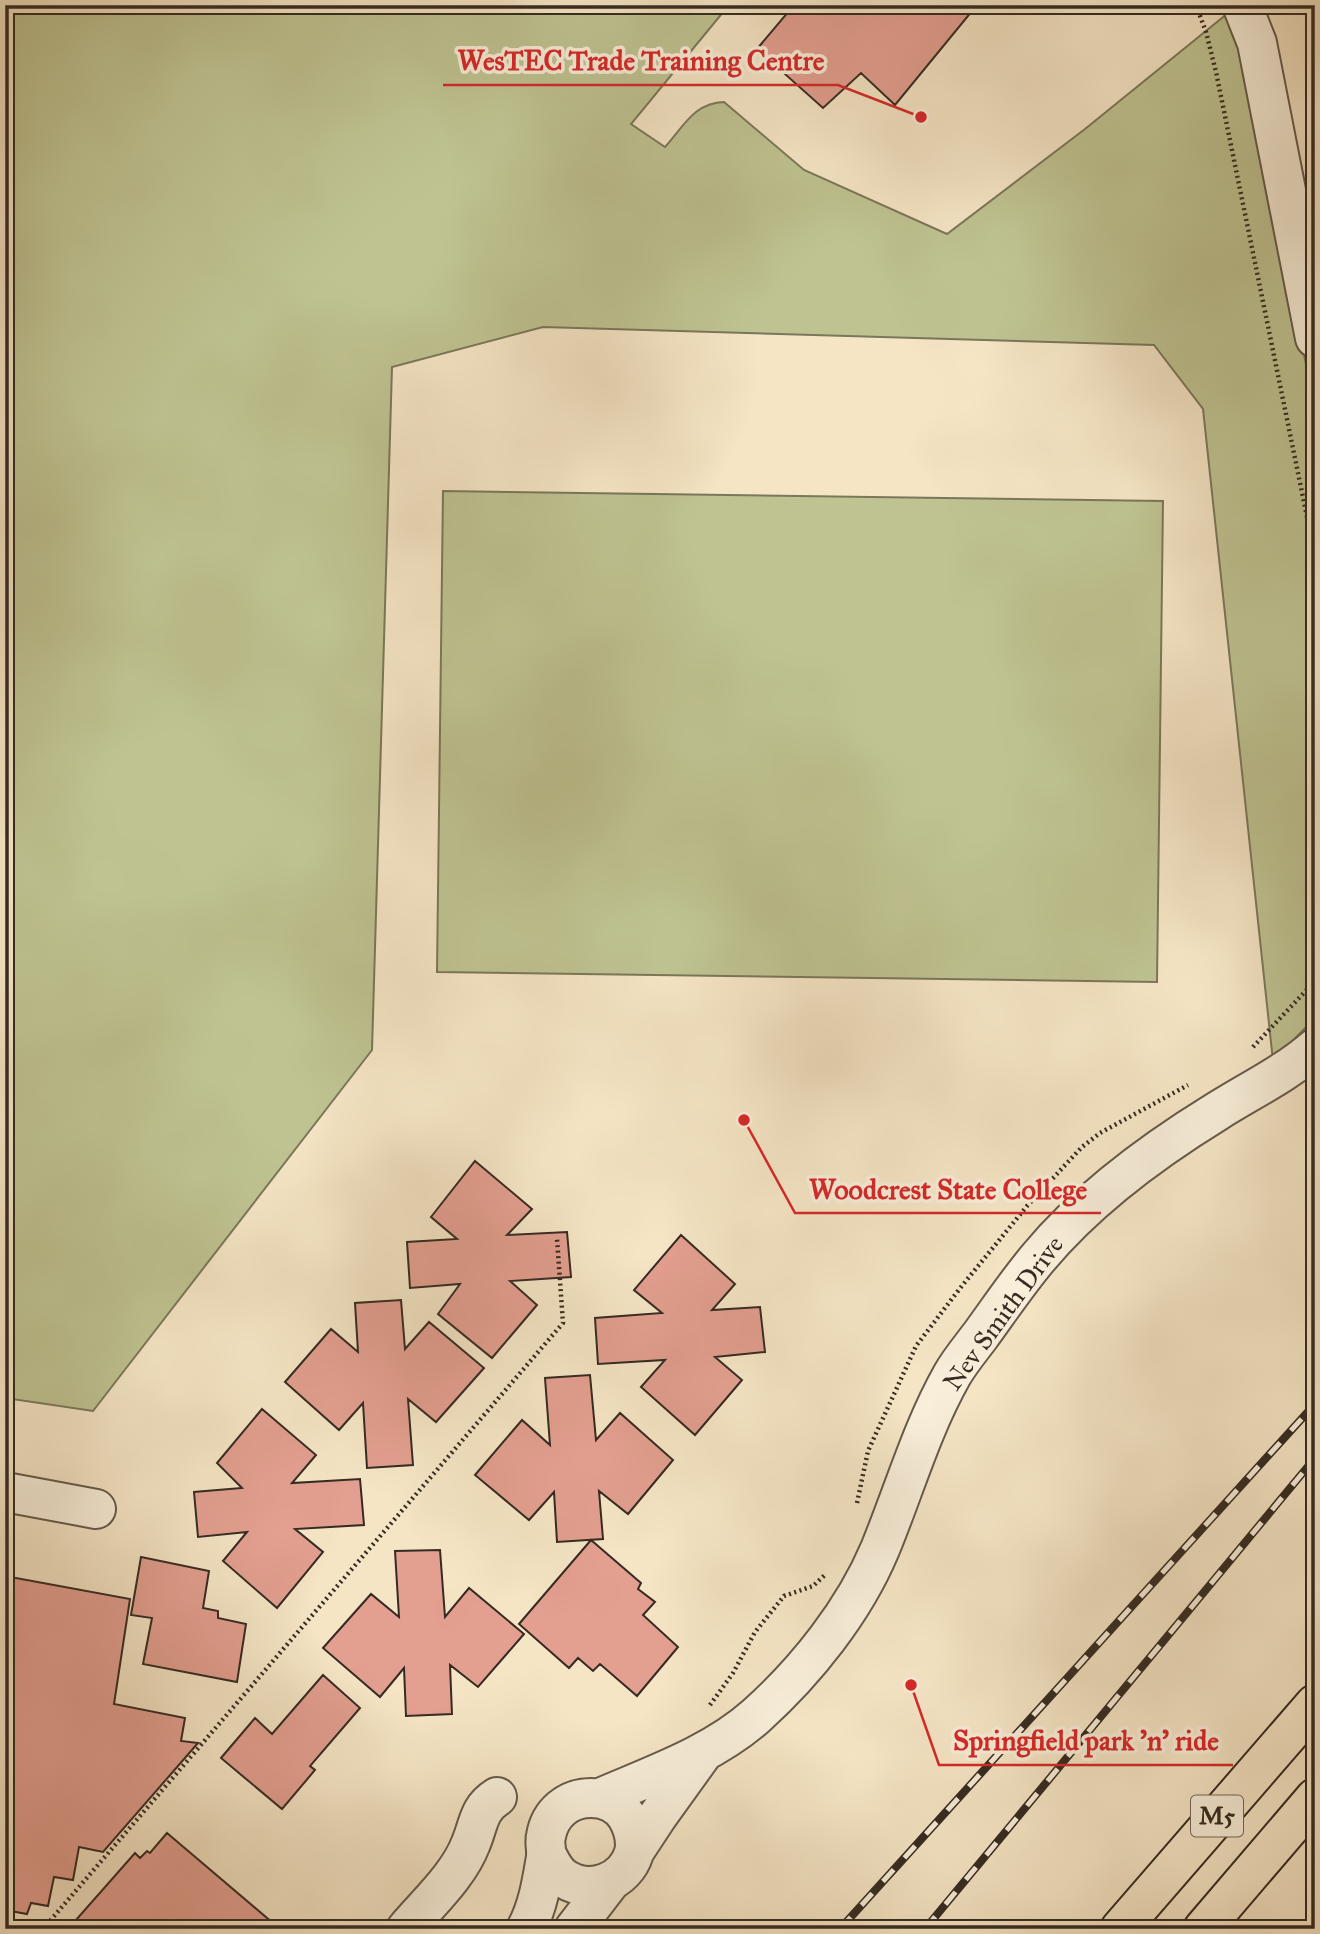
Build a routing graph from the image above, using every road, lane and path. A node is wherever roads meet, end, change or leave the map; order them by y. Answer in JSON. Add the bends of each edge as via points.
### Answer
{"nodes":[{"id":1,"x":1196,"y":5,"type":"edge"},
{"id":2,"x":1242,"y":5,"type":"edge"},
{"id":3,"x":1315,"y":338,"type":"edge"},
{"id":4,"x":1315,"y":556,"type":"edge"},
{"id":5,"x":1315,"y":1048,"type":"edge"},
{"id":6,"x":557,"y":1239,"type":"dead end"},
{"id":7,"x":5,"y":1492,"type":"edge"},
{"id":8,"x":96,"y":1509,"type":"dead end"},
{"id":9,"x":1315,"y":1704,"type":"edge"},
{"id":10,"x":705,"y":1752,"type":"junction"},
{"id":11,"x":497,"y":1797,"type":"dead end"},
{"id":12,"x":600,"y":1798,"type":"junction"},
{"id":13,"x":1315,"y":1798,"type":"edge"},
{"id":14,"x":546,"y":1853,"type":"junction"},
{"id":15,"x":622,"y":1867,"type":"junction"},
{"id":16,"x":43,"y":1929,"type":"edge"},
{"id":17,"x":406,"y":1929,"type":"edge"},
{"id":18,"x":526,"y":1929,"type":"edge"},
{"id":19,"x":574,"y":1929,"type":"edge"},
{"id":20,"x":1120,"y":1929,"type":"edge"},
{"id":21,"x":1203,"y":1929,"type":"edge"}],
"edges":[{"from":1,"to":4,"type":"path","via":[[1216,72]]},
{"from":2,"to":3,"type":"street","via":[[1257,43]]},
{"from":5,"to":10,"type":"street","name":"Nev Smith Drive","via":[[1271,1081],[1168,1142],[1069,1223],[952,1374],[912,1461],[879,1551],[820,1648],[755,1717]]},
{"from":6,"to":16,"type":"path","via":[[563,1323]]},
{"from":7,"to":8,"type":"street"},
{"from":9,"to":20,"type":"highway","number":"M5"},
{"from":10,"to":12,"type":"street","name":"Nev Smith Drive"},
{"from":10,"to":15,"type":"street","name":"Nev Smith Drive"},
{"from":11,"to":17,"type":"street","via":[[482,1810],[465,1856]]},
{"from":12,"to":14,"type":"street","name":"Nev Smith Drive","via":[[580,1798],[554,1814],[545,1837]]},
{"from":12,"to":15,"type":"street","via":[[624,1812],[632,1826],[635,1841]]},
{"from":13,"to":21,"type":"highway","number":"M5"},
{"from":14,"to":15,"type":"street","via":[[564,1879],[581,1885],[596,1886]]},
{"from":14,"to":18,"type":"street","name":"Nev Smith Drive","via":[[534,1915]]},
{"from":15,"to":19,"type":"street","name":"Nev Smith Drive"}]}
